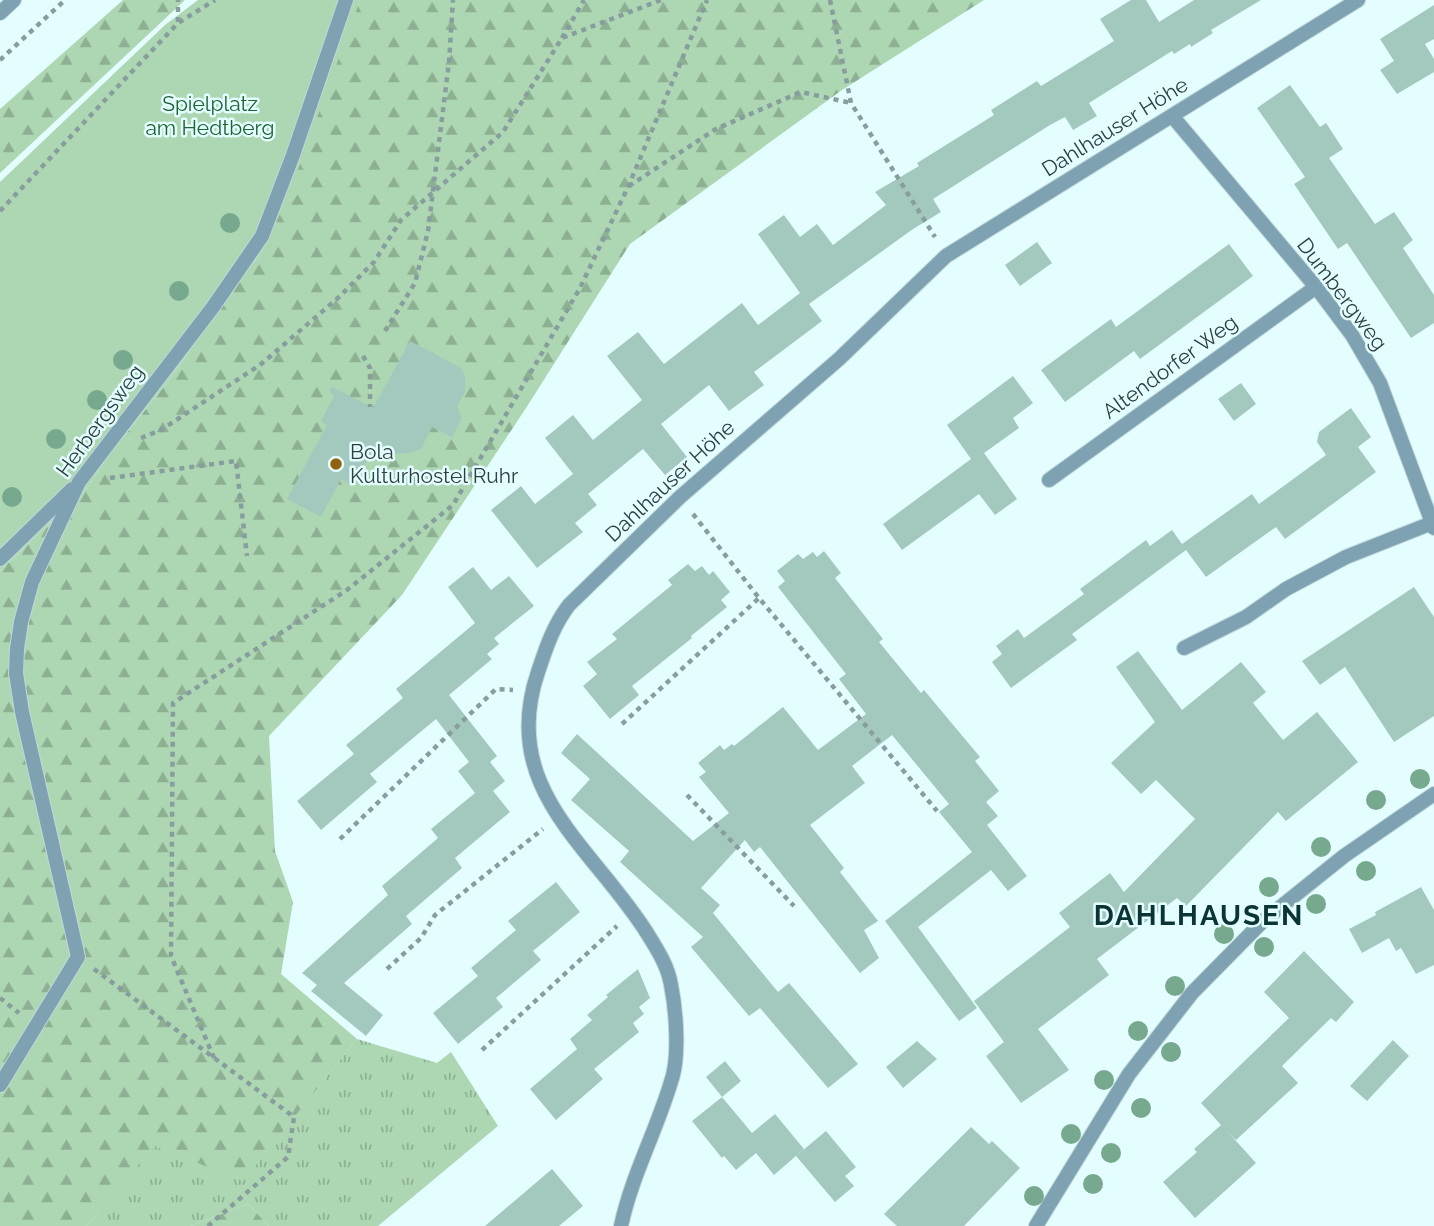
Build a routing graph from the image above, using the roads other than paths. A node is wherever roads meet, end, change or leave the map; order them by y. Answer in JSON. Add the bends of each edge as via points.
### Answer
{"nodes":[{"id":1,"x":14,"y":0,"type":"edge"},
{"id":2,"x":346,"y":0,"type":"edge"},
{"id":3,"x":1358,"y":0,"type":"edge"},
{"id":4,"x":0,"y":13,"type":"edge"},
{"id":5,"x":1173,"y":117,"type":"junction"},
{"id":6,"x":1316,"y":287,"type":"junction"},
{"id":7,"x":1049,"y":480,"type":"dead end"},
{"id":8,"x":79,"y":482,"type":"junction"},
{"id":9,"x":1433,"y":525,"type":"edge"},
{"id":10,"x":0,"y":559,"type":"edge"},
{"id":11,"x":1184,"y":648,"type":"dead end"},
{"id":12,"x":1434,"y":794,"type":"edge"},
{"id":13,"x":0,"y":1085,"type":"edge"},
{"id":14,"x":621,"y":1226,"type":"edge"},
{"id":15,"x":1036,"y":1226,"type":"edge"}],
"edges":[{"from":1,"to":4,"type":"street"},
{"from":2,"to":8,"type":"street","name":"Herbergsweg","via":[[262,236]]},
{"from":3,"to":5,"type":"street","name":"Dahlhauser Höhe"},
{"from":5,"to":6,"type":"street","name":"Dumbergweg"},
{"from":5,"to":14,"type":"street","name":"Dahlhauser Höhe","via":[[946,256],[839,359],[680,497],[559,618],[531,691],[528,717],[542,789],[557,818],[633,911],[661,956],[676,1014],[674,1073]]},
{"from":6,"to":7,"type":"street","name":"Altendorfer Weg"},
{"from":6,"to":9,"type":"street","name":"Dumbergweg","via":[[1380,383]]},
{"from":8,"to":10,"type":"street"},
{"from":8,"to":13,"type":"street","name":"Herbergsweg","via":[[26,599],[16,649],[22,712],[78,957]]},
{"from":9,"to":11,"type":"street","name":"Dumbergweg","via":[[1346,557]]},
{"from":12,"to":15,"type":"street","via":[[1344,856],[1263,921],[1192,993],[1129,1074]]}]}
